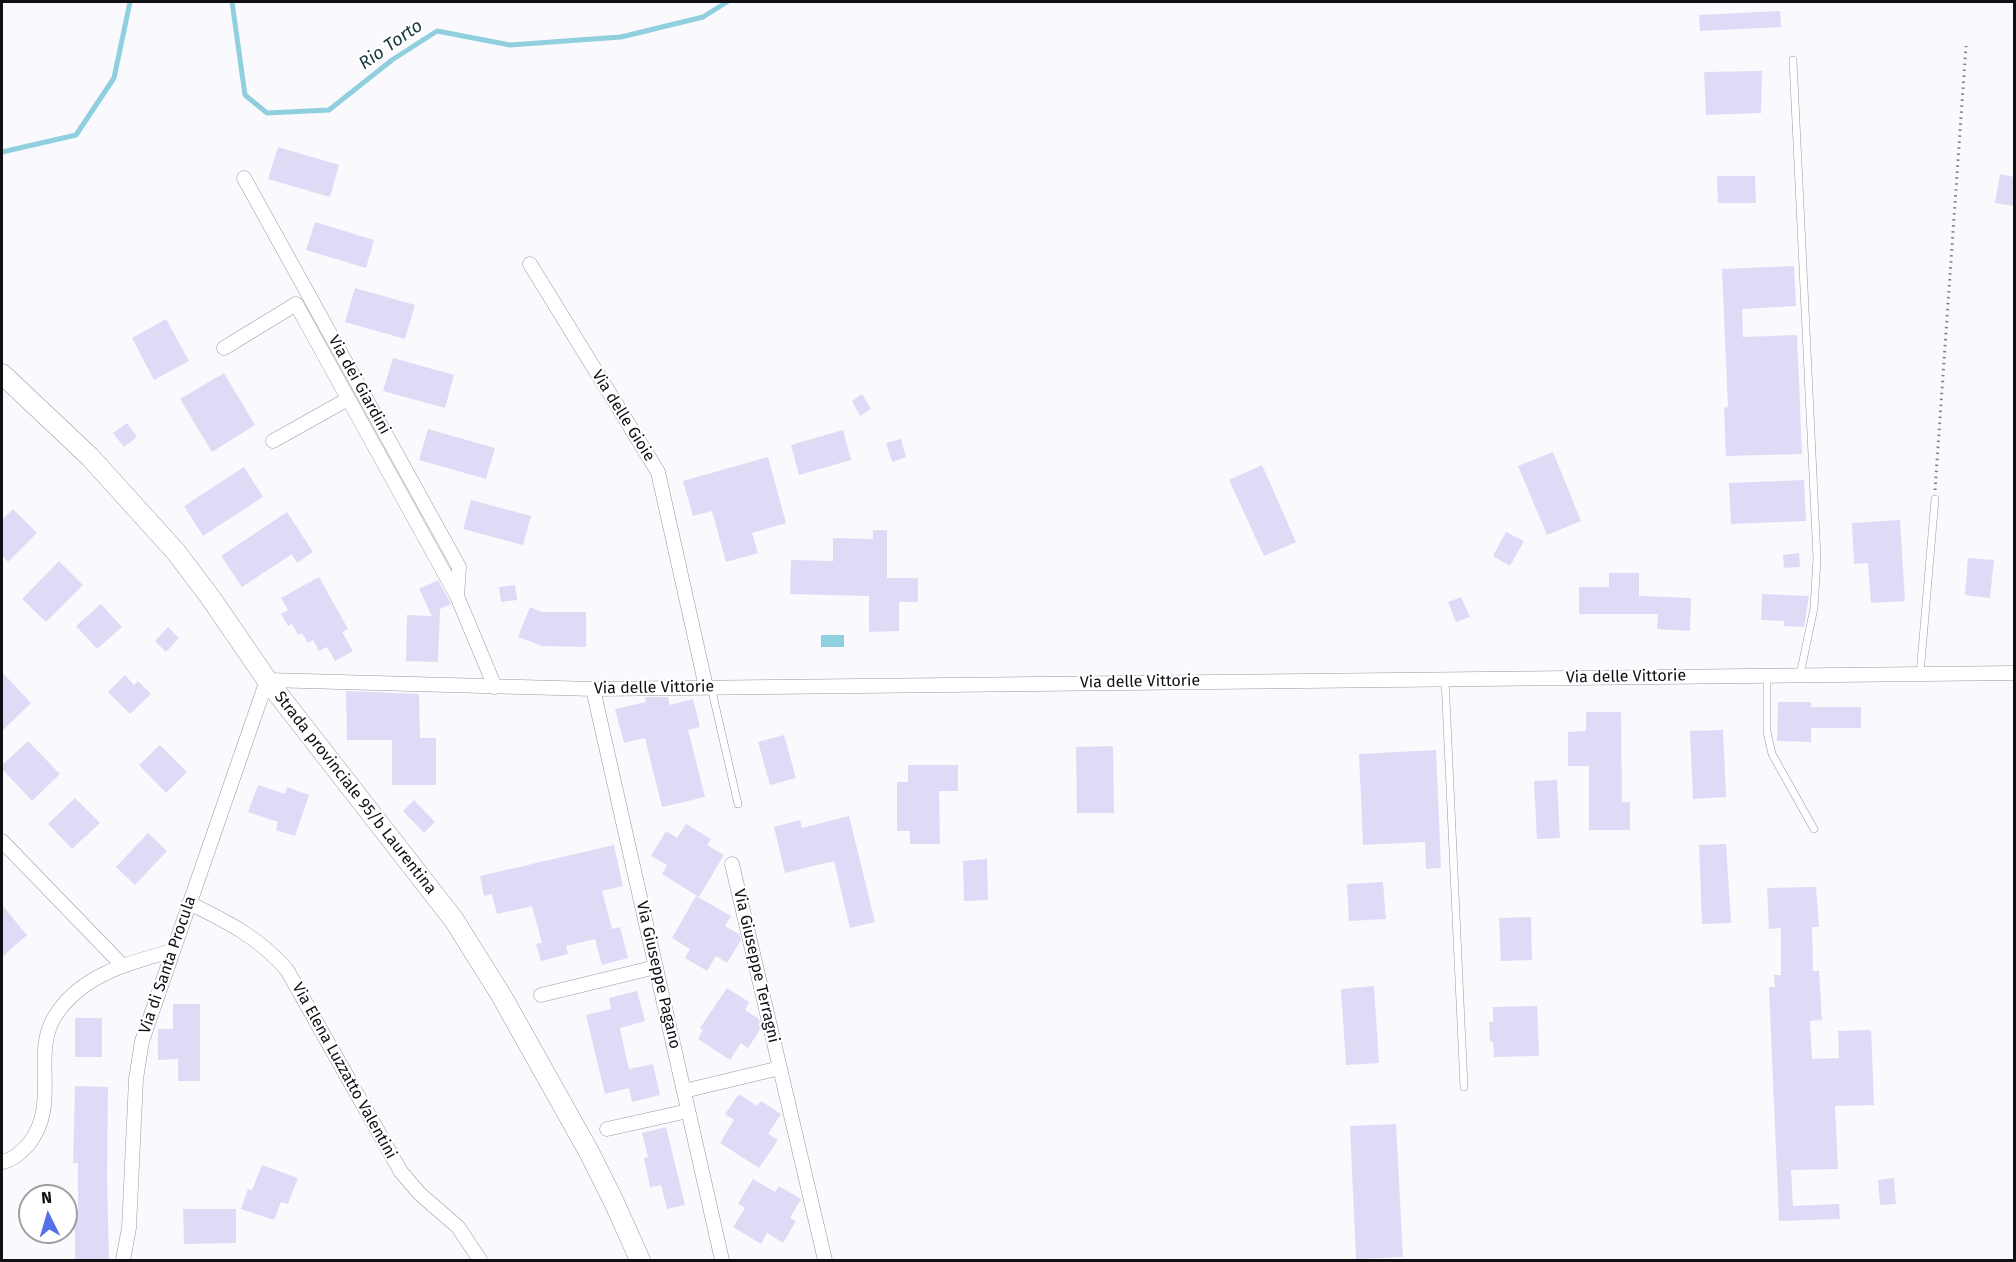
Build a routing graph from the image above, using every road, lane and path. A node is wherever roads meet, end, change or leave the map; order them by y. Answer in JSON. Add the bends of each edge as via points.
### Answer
{"nodes":[{"id":1,"x":1966,"y":46,"type":"dead end"},
{"id":2,"x":1793,"y":60,"type":"dead end"},
{"id":3,"x":244,"y":178,"type":"dead end"},
{"id":4,"x":530,"y":264,"type":"dead end"},
{"id":5,"x":224,"y":348,"type":"dead end"},
{"id":6,"x":2,"y":374,"type":"edge"},
{"id":7,"x":348,"y":399,"type":"junction"},
{"id":8,"x":273,"y":441,"type":"dead end"},
{"id":9,"x":1935,"y":499,"type":"joint"},
{"id":10,"x":457,"y":596,"type":"junction"},
{"id":11,"x":2014,"y":673,"type":"edge"},
{"id":12,"x":1920,"y":674,"type":"junction"},
{"id":13,"x":1767,"y":675,"type":"junction"},
{"id":14,"x":1800,"y":675,"type":"junction"},
{"id":15,"x":1445,"y":679,"type":"junction"},
{"id":16,"x":267,"y":680,"type":"junction"},
{"id":17,"x":495,"y":687,"type":"junction"},
{"id":18,"x":708,"y":687,"type":"junction"},
{"id":19,"x":593,"y":689,"type":"junction"},
{"id":20,"x":738,"y":804,"type":"dead end"},
{"id":21,"x":1814,"y":829,"type":"dead end"},
{"id":22,"x":2,"y":841,"type":"edge"},
{"id":23,"x":732,"y":864,"type":"dead end"},
{"id":24,"x":189,"y":903,"type":"junction"},
{"id":25,"x":172,"y":951,"type":"junction"},
{"id":26,"x":122,"y":965,"type":"junction"},
{"id":27,"x":656,"y":967,"type":"junction"},
{"id":28,"x":541,"y":995,"type":"dead end"},
{"id":29,"x":780,"y":1068,"type":"junction"},
{"id":30,"x":1464,"y":1087,"type":"dead end"},
{"id":31,"x":684,"y":1091,"type":"junction"},
{"id":32,"x":688,"y":1111,"type":"junction"},
{"id":33,"x":607,"y":1129,"type":"dead end"},
{"id":34,"x":2,"y":1162,"type":"edge"},
{"id":35,"x":123,"y":1260,"type":"edge"},
{"id":36,"x":480,"y":1260,"type":"edge"},
{"id":37,"x":640,"y":1260,"type":"edge"},
{"id":38,"x":722,"y":1260,"type":"edge"},
{"id":39,"x":825,"y":1260,"type":"edge"}],
"edges":[{"from":1,"to":9,"type":"path"},
{"from":2,"to":14,"type":"lane","via":[[1817,558],[1814,608]]},
{"from":3,"to":10,"type":"street","name":"Via dei Giardini","via":[[459,567]]},
{"from":4,"to":18,"type":"street","name":"Via delle Gioie","via":[[658,472]]},
{"from":5,"to":7,"type":"street","name":"Via dei Giardini","via":[[296,304]]},
{"from":6,"to":16,"type":"main road","name":"Strada provinciale 95/b Laurentina","via":[[90,457],[162,535]]},
{"from":7,"to":8,"type":"street"},
{"from":7,"to":10,"type":"street","name":"Via dei Giardini"},
{"from":9,"to":12,"type":"lane"},
{"from":10,"to":17,"type":"street","name":"Via dei Giardini"},
{"from":11,"to":12,"type":"street","name":"Via delle Vittorie"},
{"from":12,"to":14,"type":"street","name":"Via delle Vittorie"},
{"from":13,"to":14,"type":"street","name":"Via delle Vittorie"},
{"from":13,"to":15,"type":"street","name":"Via delle Vittorie"},
{"from":13,"to":21,"type":"lane","via":[[1770,748]]},
{"from":15,"to":18,"type":"street","name":"Via delle Vittorie"},
{"from":15,"to":30,"type":"lane"},
{"from":16,"to":17,"type":"street","name":"Via delle Vittorie"},
{"from":16,"to":24,"type":"street","name":"Via di Santa Procula"},
{"from":16,"to":37,"type":"main road","name":"Strada provinciale 95/b Laurentina","via":[[467,939],[589,1152]]},
{"from":17,"to":19,"type":"street","name":"Via delle Vittorie"},
{"from":18,"to":19,"type":"street","name":"Via delle Vittorie"},
{"from":18,"to":20,"type":"lane"},
{"from":19,"to":27,"type":"street","name":"Via Giuseppe Pagano"},
{"from":22,"to":26,"type":"street"},
{"from":23,"to":29,"type":"street","name":"Via Giuseppe Terragni"},
{"from":24,"to":25,"type":"street","name":"Via di Santa Procula"},
{"from":24,"to":36,"type":"street","name":"Via Elena Luzzatto Valentini","via":[[248,934],[287,970],[401,1172],[458,1227]]},
{"from":25,"to":26,"type":"street"},
{"from":25,"to":35,"type":"street","name":"Via di Santa Procula","via":[[138,1056],[129,1228]]},
{"from":26,"to":34,"type":"street","via":[[84,985],[55,1015],[46,1041],[45,1104],[40,1125],[21,1152]]},
{"from":27,"to":28,"type":"street"},
{"from":27,"to":31,"type":"street","name":"Via Giuseppe Pagano"},
{"from":29,"to":31,"type":"street"},
{"from":29,"to":39,"type":"street","name":"Via Giuseppe Terragni"},
{"from":31,"to":32,"type":"street","name":"Via Giuseppe Pagano"},
{"from":32,"to":33,"type":"street"},
{"from":32,"to":38,"type":"street","name":"Via Giuseppe Pagano"}]}
